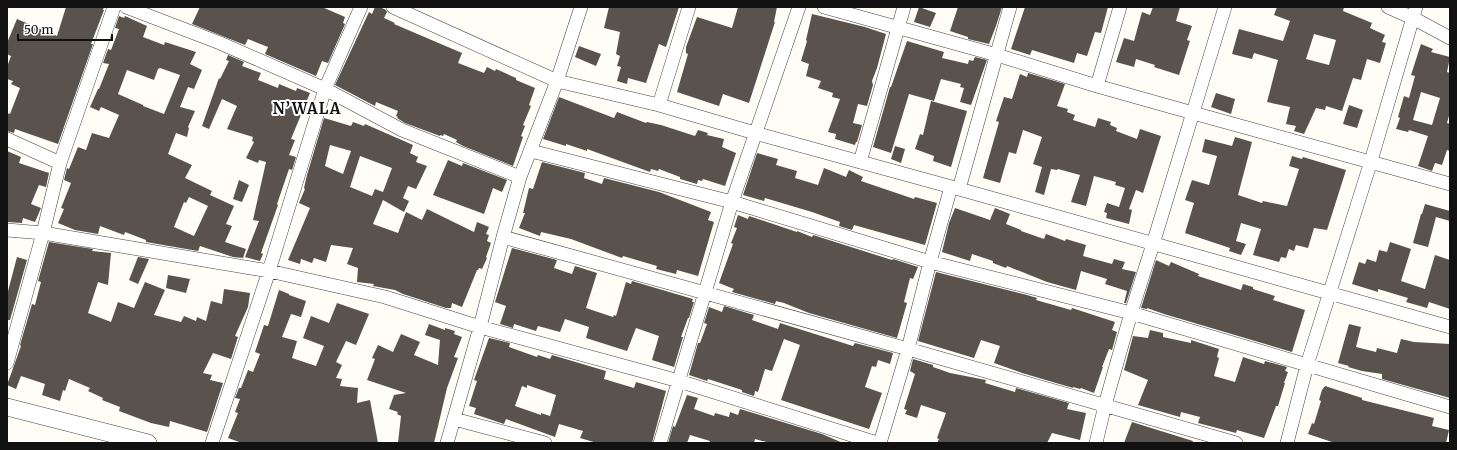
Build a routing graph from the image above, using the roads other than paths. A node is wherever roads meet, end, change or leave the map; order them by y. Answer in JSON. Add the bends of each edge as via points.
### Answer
{"nodes":[{"id":1,"x":114,"y":7,"type":"edge"},
{"id":2,"x":126,"y":7,"type":"edge"},
{"id":3,"x":361,"y":7,"type":"edge"},
{"id":4,"x":393,"y":7,"type":"edge"},
{"id":5,"x":581,"y":7,"type":"edge"},
{"id":6,"x":689,"y":7,"type":"edge"},
{"id":7,"x":799,"y":7,"type":"edge"},
{"id":8,"x":824,"y":7,"type":"edge"},
{"id":9,"x":904,"y":7,"type":"edge"},
{"id":10,"x":1010,"y":7,"type":"edge"},
{"id":11,"x":1120,"y":7,"type":"edge"},
{"id":12,"x":1225,"y":7,"type":"edge"},
{"id":13,"x":1388,"y":7,"type":"edge"},
{"id":14,"x":1414,"y":12,"type":"edge"},
{"id":15,"x":898,"y":28,"type":"junction"},
{"id":16,"x":1450,"y":38,"type":"edge"},
{"id":17,"x":997,"y":55,"type":"junction"},
{"id":18,"x":557,"y":81,"type":"junction"},
{"id":19,"x":1097,"y":86,"type":"junction"},
{"id":20,"x":325,"y":89,"type":"junction"},
{"id":21,"x":659,"y":105,"type":"junction"},
{"id":22,"x":1193,"y":113,"type":"junction"},
{"id":23,"x":755,"y":133,"type":"junction"},
{"id":24,"x":7,"y":139,"type":"edge"},
{"id":25,"x":531,"y":151,"type":"junction"},
{"id":26,"x":1370,"y":161,"type":"junction"},
{"id":27,"x":860,"y":162,"type":"junction"},
{"id":28,"x":60,"y":163,"type":"junction"},
{"id":29,"x":520,"y":177,"type":"junction"},
{"id":30,"x":1450,"y":184,"type":"edge"},
{"id":31,"x":955,"y":188,"type":"junction"},
{"id":32,"x":732,"y":202,"type":"junction"},
{"id":33,"x":7,"y":230,"type":"edge"},
{"id":34,"x":43,"y":233,"type":"junction"},
{"id":35,"x":503,"y":237,"type":"junction"},
{"id":36,"x":1153,"y":244,"type":"junction"},
{"id":37,"x":930,"y":262,"type":"junction"},
{"id":38,"x":269,"y":271,"type":"junction"},
{"id":39,"x":704,"y":292,"type":"junction"},
{"id":40,"x":1330,"y":294,"type":"junction"},
{"id":41,"x":1131,"y":313,"type":"junction"},
{"id":42,"x":480,"y":327,"type":"junction"},
{"id":43,"x":1450,"y":327,"type":"edge"},
{"id":44,"x":908,"y":349,"type":"junction"},
{"id":45,"x":7,"y":363,"type":"edge"},
{"id":46,"x":1307,"y":365,"type":"junction"},
{"id":47,"x":678,"y":381,"type":"junction"},
{"id":48,"x":1105,"y":405,"type":"junction"},
{"id":49,"x":7,"y":407,"type":"edge"},
{"id":50,"x":1450,"y":407,"type":"edge"},
{"id":51,"x":454,"y":419,"type":"junction"},
{"id":52,"x":148,"y":443,"type":"edge"},
{"id":53,"x":212,"y":443,"type":"edge"},
{"id":54,"x":447,"y":443,"type":"edge"},
{"id":55,"x":545,"y":443,"type":"edge"},
{"id":56,"x":660,"y":443,"type":"edge"},
{"id":57,"x":879,"y":443,"type":"edge"},
{"id":58,"x":1096,"y":443,"type":"edge"},
{"id":59,"x":1236,"y":443,"type":"edge"},
{"id":60,"x":1287,"y":443,"type":"edge"}],
"edges":[{"from":1,"to":28,"type":"street"},
{"from":2,"to":20,"type":"street","via":[[220,43]]},
{"from":3,"to":20,"type":"street"},
{"from":4,"to":18,"type":"street"},
{"from":5,"to":18,"type":"street"},
{"from":6,"to":21,"type":"street"},
{"from":7,"to":23,"type":"street"},
{"from":8,"to":15,"type":"street"},
{"from":9,"to":15,"type":"street"},
{"from":10,"to":17,"type":"street"},
{"from":11,"to":19,"type":"street"},
{"from":12,"to":22,"type":"street"},
{"from":13,"to":14,"type":"street"},
{"from":14,"to":16,"type":"street"},
{"from":14,"to":26,"type":"street"},
{"from":15,"to":17,"type":"street"},
{"from":15,"to":27,"type":"street"},
{"from":17,"to":19,"type":"street"},
{"from":17,"to":31,"type":"street"},
{"from":18,"to":21,"type":"street"},
{"from":18,"to":25,"type":"street"},
{"from":19,"to":22,"type":"street"},
{"from":20,"to":29,"type":"street","via":[[402,130]]},
{"from":20,"to":38,"type":"street"},
{"from":21,"to":23,"type":"street"},
{"from":22,"to":26,"type":"street"},
{"from":22,"to":36,"type":"street"},
{"from":23,"to":27,"type":"street"},
{"from":23,"to":32,"type":"street"},
{"from":24,"to":28,"type":"street"},
{"from":25,"to":29,"type":"street"},
{"from":25,"to":32,"type":"street"},
{"from":26,"to":30,"type":"street"},
{"from":26,"to":40,"type":"street"},
{"from":27,"to":31,"type":"street"},
{"from":28,"to":34,"type":"street"},
{"from":29,"to":35,"type":"street"},
{"from":31,"to":36,"type":"street"},
{"from":31,"to":37,"type":"street"},
{"from":32,"to":37,"type":"street"},
{"from":32,"to":39,"type":"street"},
{"from":33,"to":34,"type":"street"},
{"from":34,"to":38,"type":"street"},
{"from":34,"to":45,"type":"street"},
{"from":35,"to":39,"type":"street"},
{"from":35,"to":42,"type":"street"},
{"from":36,"to":40,"type":"street"},
{"from":36,"to":41,"type":"street"},
{"from":37,"to":41,"type":"street"},
{"from":37,"to":44,"type":"street"},
{"from":38,"to":42,"type":"street","via":[[385,297]]},
{"from":38,"to":53,"type":"street"},
{"from":39,"to":44,"type":"street"},
{"from":39,"to":47,"type":"street"},
{"from":40,"to":43,"type":"street"},
{"from":40,"to":46,"type":"street"},
{"from":41,"to":46,"type":"street"},
{"from":41,"to":48,"type":"street"},
{"from":42,"to":47,"type":"street"},
{"from":42,"to":51,"type":"street"},
{"from":44,"to":48,"type":"street"},
{"from":44,"to":57,"type":"street"},
{"from":46,"to":50,"type":"street"},
{"from":46,"to":60,"type":"street"},
{"from":47,"to":56,"type":"street"},
{"from":47,"to":57,"type":"street"},
{"from":48,"to":58,"type":"street"},
{"from":48,"to":59,"type":"street"},
{"from":49,"to":52,"type":"street"},
{"from":51,"to":54,"type":"street"},
{"from":51,"to":55,"type":"street"}]}
